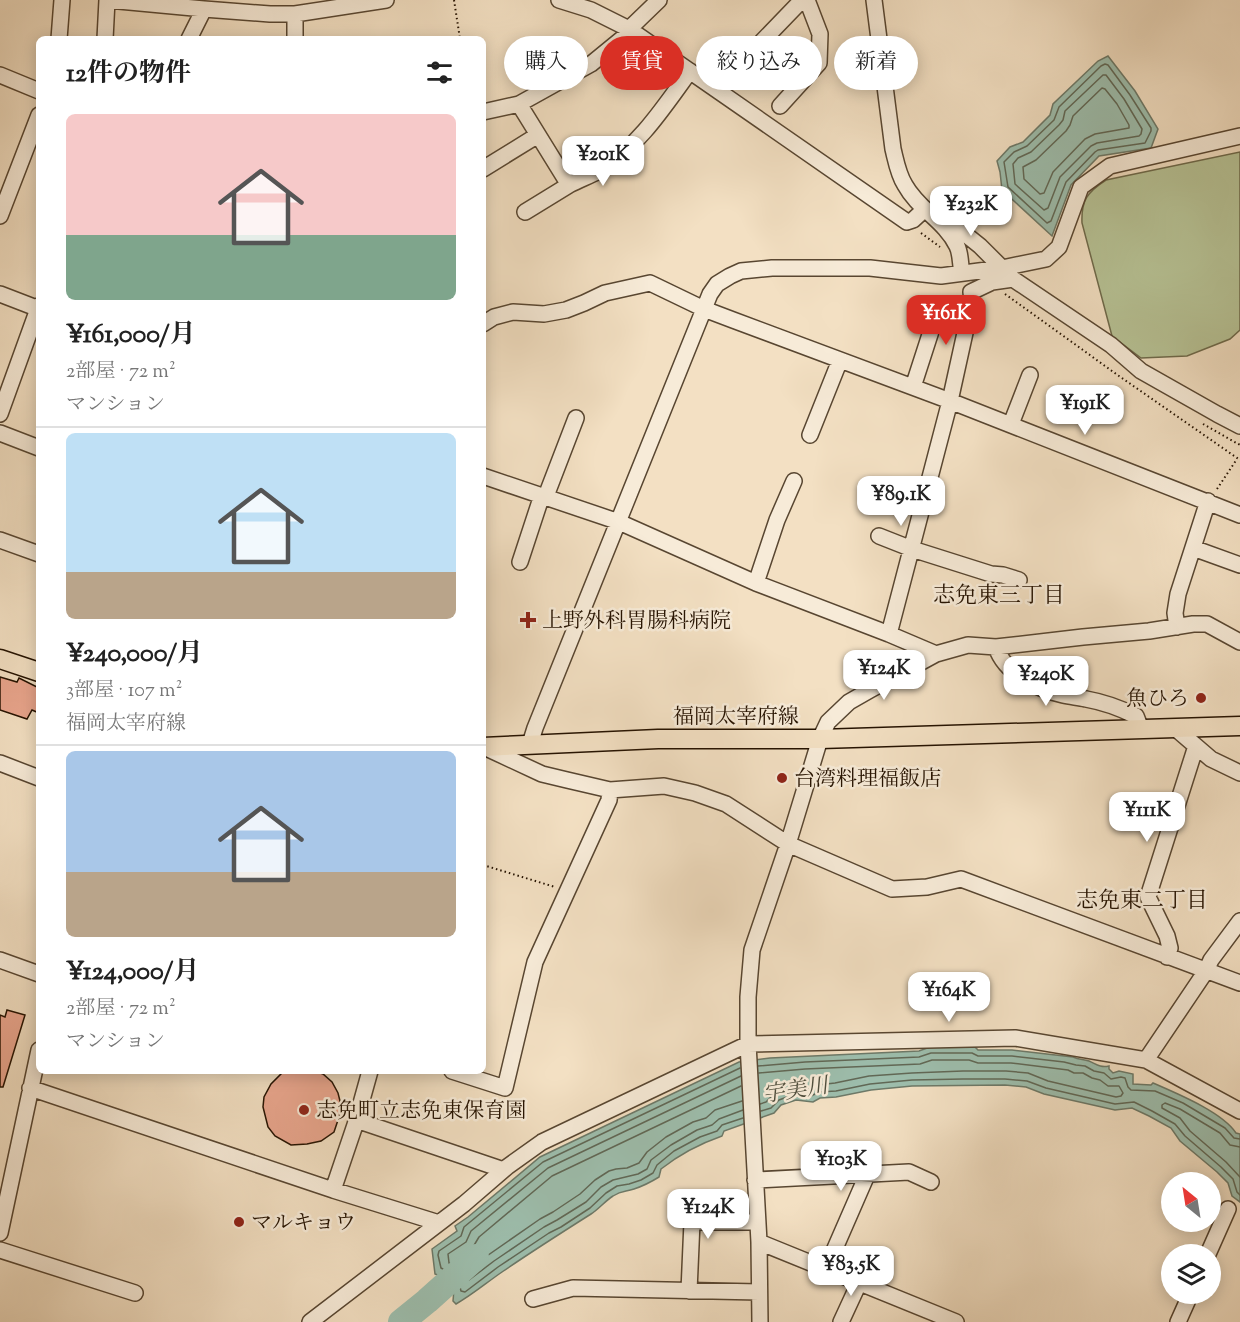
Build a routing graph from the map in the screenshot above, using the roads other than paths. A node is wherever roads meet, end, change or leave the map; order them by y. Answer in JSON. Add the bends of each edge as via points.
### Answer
{"nodes":[{"id":1,"x":62,"y":0,"type":"edge"},
{"id":2,"x":107,"y":0,"type":"edge"},
{"id":3,"x":387,"y":0,"type":"edge"},
{"id":4,"x":560,"y":0,"type":"edge"},
{"id":5,"x":658,"y":0,"type":"edge"},
{"id":6,"x":802,"y":0,"type":"edge"},
{"id":7,"x":807,"y":0,"type":"edge"},
{"id":8,"x":874,"y":0,"type":"edge"},
{"id":9,"x":343,"y":4,"type":"edge"},
{"id":10,"x":595,"y":5,"type":"edge"},
{"id":11,"x":204,"y":9,"type":"junction"},
{"id":12,"x":295,"y":14,"type":"junction"},
{"id":13,"x":629,"y":29,"type":"junction"},
{"id":14,"x":60,"y":36,"type":"edge"},
{"id":15,"x":105,"y":36,"type":"edge"},
{"id":16,"x":190,"y":36,"type":"edge"},
{"id":17,"x":295,"y":36,"type":"edge"},
{"id":18,"x":767,"y":36,"type":"edge"},
{"id":19,"x":690,"y":71,"type":"junction"},
{"id":20,"x":0,"y":75,"type":"edge"},
{"id":21,"x":36,"y":90,"type":"edge"},
{"id":22,"x":519,"y":104,"type":"junction"},
{"id":23,"x":780,"y":106,"type":"dead end"},
{"id":24,"x":486,"y":111,"type":"edge"},
{"id":25,"x":36,"y":123,"type":"edge"},
{"id":26,"x":538,"y":135,"type":"junction"},
{"id":27,"x":1240,"y":136,"type":"edge"},
{"id":28,"x":486,"y":167,"type":"edge"},
{"id":29,"x":569,"y":185,"type":"junction"},
{"id":30,"x":925,"y":208,"type":"junction"},
{"id":31,"x":1,"y":211,"type":"edge"},
{"id":32,"x":525,"y":213,"type":"dead end"},
{"id":33,"x":938,"y":221,"type":"junction"},
{"id":34,"x":961,"y":267,"type":"junction"},
{"id":35,"x":1002,"y":268,"type":"junction"},
{"id":36,"x":1013,"y":279,"type":"junction"},
{"id":37,"x":0,"y":294,"type":"edge"},
{"id":38,"x":36,"y":307,"type":"edge"},
{"id":39,"x":705,"y":309,"type":"junction"},
{"id":40,"x":36,"y":316,"type":"edge"},
{"id":41,"x":486,"y":322,"type":"edge"},
{"id":42,"x":967,"y":325,"type":"junction"},
{"id":43,"x":840,"y":360,"type":"junction"},
{"id":44,"x":1030,"y":375,"type":"dead end"},
{"id":45,"x":912,"y":387,"type":"junction"},
{"id":46,"x":950,"y":401,"type":"junction"},
{"id":47,"x":0,"y":414,"type":"edge"},
{"id":48,"x":576,"y":418,"type":"dead end"},
{"id":49,"x":1011,"y":424,"type":"junction"},
{"id":50,"x":1240,"y":426,"type":"edge"},
{"id":51,"x":0,"y":434,"type":"edge"},
{"id":52,"x":810,"y":435,"type":"dead end"},
{"id":53,"x":36,"y":446,"type":"edge"},
{"id":54,"x":486,"y":477,"type":"edge"},
{"id":55,"x":794,"y":481,"type":"dead end"},
{"id":56,"x":544,"y":496,"type":"junction"},
{"id":57,"x":1208,"y":501,"type":"junction"},
{"id":58,"x":1240,"y":515,"type":"edge"},
{"id":59,"x":619,"y":522,"type":"junction"},
{"id":60,"x":879,"y":536,"type":"dead end"},
{"id":61,"x":0,"y":540,"type":"edge"},
{"id":62,"x":1193,"y":548,"type":"junction"},
{"id":63,"x":912,"y":549,"type":"junction"},
{"id":64,"x":36,"y":553,"type":"edge"},
{"id":65,"x":520,"y":562,"type":"dead end"},
{"id":66,"x":1240,"y":565,"type":"edge"},
{"id":67,"x":1019,"y":580,"type":"dead end"},
{"id":68,"x":756,"y":583,"type":"junction"},
{"id":69,"x":1177,"y":627,"type":"junction"},
{"id":70,"x":889,"y":634,"type":"junction"},
{"id":71,"x":1240,"y":642,"type":"edge"},
{"id":72,"x":996,"y":647,"type":"junction"},
{"id":73,"x":936,"y":654,"type":"junction"},
{"id":74,"x":0,"y":659,"type":"edge"},
{"id":75,"x":36,"y":671,"type":"edge"},
{"id":76,"x":1240,"y":726,"type":"edge"},
{"id":77,"x":1175,"y":728,"type":"junction"},
{"id":78,"x":1141,"y":729,"type":"junction"},
{"id":79,"x":820,"y":739,"type":"junction"},
{"id":80,"x":530,"y":744,"type":"junction"},
{"id":81,"x":1196,"y":746,"type":"junction"},
{"id":82,"x":486,"y":747,"type":"edge"},
{"id":83,"x":486,"y":748,"type":"edge"},
{"id":84,"x":0,"y":765,"type":"edge"},
{"id":85,"x":1240,"y":773,"type":"edge"},
{"id":86,"x":36,"y":777,"type":"edge"},
{"id":87,"x":610,"y":790,"type":"junction"},
{"id":88,"x":788,"y":844,"type":"junction"},
{"id":89,"x":1240,"y":921,"type":"edge"},
{"id":90,"x":1167,"y":957,"type":"junction"},
{"id":91,"x":0,"y":960,"type":"edge"},
{"id":92,"x":1206,"y":971,"type":"junction"},
{"id":93,"x":36,"y":973,"type":"edge"},
{"id":94,"x":1240,"y":983,"type":"edge"},
{"id":95,"x":748,"y":1044,"type":"junction"},
{"id":96,"x":1146,"y":1060,"type":"junction"},
{"id":97,"x":36,"y":1063,"type":"edge"},
{"id":98,"x":369,"y":1074,"type":"edge"},
{"id":99,"x":461,"y":1074,"type":"edge"},
{"id":100,"x":30,"y":1088,"type":"junction"},
{"id":101,"x":1240,"y":1111,"type":"edge"},
{"id":102,"x":356,"y":1120,"type":"junction"},
{"id":103,"x":501,"y":1172,"type":"junction"},
{"id":104,"x":867,"y":1175,"type":"junction"},
{"id":105,"x":755,"y":1180,"type":"junction"},
{"id":106,"x":931,"y":1182,"type":"dead end"},
{"id":107,"x":333,"y":1190,"type":"junction"},
{"id":108,"x":1228,"y":1209,"type":"dead end"},
{"id":109,"x":757,"y":1222,"type":"junction"},
{"id":110,"x":439,"y":1223,"type":"junction"},
{"id":111,"x":0,"y":1233,"type":"edge"},
{"id":112,"x":759,"y":1242,"type":"junction"},
{"id":113,"x":1212,"y":1244,"type":"edge"},
{"id":114,"x":0,"y":1250,"type":"edge"},
{"id":115,"x":826,"y":1269,"type":"junction"},
{"id":116,"x":860,"y":1283,"type":"junction"},
{"id":117,"x":689,"y":1291,"type":"junction"},
{"id":118,"x":759,"y":1292,"type":"junction"},
{"id":119,"x":135,"y":1293,"type":"dead end"},
{"id":120,"x":533,"y":1299,"type":"dead end"},
{"id":121,"x":1186,"y":1304,"type":"edge"},
{"id":122,"x":310,"y":1322,"type":"edge"},
{"id":123,"x":760,"y":1322,"type":"edge"},
{"id":124,"x":842,"y":1322,"type":"edge"},
{"id":125,"x":956,"y":1322,"type":"edge"},
{"id":126,"x":1178,"y":1322,"type":"edge"}],
"edges":[{"from":1,"to":14,"type":"street"},
{"from":2,"to":11,"type":"street"},
{"from":2,"to":15,"type":"street"},
{"from":3,"to":9,"type":"street"},
{"from":4,"to":10,"type":"street"},
{"from":5,"to":13,"type":"street"},
{"from":6,"to":18,"type":"street"},
{"from":7,"to":23,"type":"street","via":[[820,34],[819,63]]},
{"from":8,"to":30,"type":"street","via":[[897,166],[904,185]]},
{"from":9,"to":12,"type":"street"},
{"from":10,"to":13,"type":"street"},
{"from":11,"to":12,"type":"street"},
{"from":11,"to":16,"type":"street"},
{"from":12,"to":17,"type":"street"},
{"from":13,"to":19,"type":"street"},
{"from":13,"to":22,"type":"street","via":[[591,64]]},
{"from":19,"to":29,"type":"street","via":[[663,111],[626,151],[599,171]]},
{"from":19,"to":30,"type":"street","via":[[907,222]]},
{"from":20,"to":21,"type":"street"},
{"from":22,"to":24,"type":"street"},
{"from":22,"to":26,"type":"street"},
{"from":25,"to":31,"type":"street"},
{"from":26,"to":28,"type":"street"},
{"from":26,"to":29,"type":"street"},
{"from":27,"to":35,"type":"street","via":[[1110,166],[1081,187],[1059,247],[1046,259]]},
{"from":29,"to":32,"type":"street"},
{"from":30,"to":33,"type":"street"},
{"from":33,"to":34,"type":"street","via":[[958,246]]},
{"from":33,"to":35,"type":"street","via":[[965,234]]},
{"from":34,"to":35,"type":"street"},
{"from":34,"to":39,"type":"street","via":[[941,276],[870,268],[741,271],[717,284]]},
{"from":35,"to":36,"type":"street"},
{"from":36,"to":42,"type":"street","via":[[992,282],[971,292]]},
{"from":36,"to":50,"type":"street","via":[[1141,370]]},
{"from":37,"to":38,"type":"street"},
{"from":39,"to":41,"type":"street","via":[[650,283],[605,293],[566,310],[544,314],[513,312]]},
{"from":39,"to":43,"type":"street"},
{"from":39,"to":59,"type":"street"},
{"from":40,"to":47,"type":"street"},
{"from":42,"to":45,"type":"street","via":[[934,322]]},
{"from":42,"to":46,"type":"street"},
{"from":43,"to":45,"type":"street"},
{"from":43,"to":52,"type":"street"},
{"from":44,"to":49,"type":"street"},
{"from":45,"to":46,"type":"street"},
{"from":46,"to":49,"type":"street"},
{"from":46,"to":63,"type":"street"},
{"from":48,"to":56,"type":"street"},
{"from":49,"to":57,"type":"street"},
{"from":51,"to":53,"type":"street"},
{"from":54,"to":56,"type":"street"},
{"from":55,"to":68,"type":"street"},
{"from":56,"to":59,"type":"street"},
{"from":56,"to":65,"type":"street"},
{"from":57,"to":58,"type":"street"},
{"from":57,"to":62,"type":"street"},
{"from":59,"to":68,"type":"street"},
{"from":59,"to":80,"type":"street"},
{"from":60,"to":63,"type":"street"},
{"from":61,"to":64,"type":"street"},
{"from":62,"to":66,"type":"street"},
{"from":62,"to":69,"type":"street","via":[[1178,594]]},
{"from":63,"to":67,"type":"street"},
{"from":63,"to":70,"type":"street"},
{"from":68,"to":70,"type":"street"},
{"from":69,"to":71,"type":"street","via":[[1208,624]]},
{"from":69,"to":72,"type":"street"},
{"from":70,"to":73,"type":"street"},
{"from":72,"to":73,"type":"street","via":[[968,645]]},
{"from":72,"to":78,"type":"street","via":[[999,657],[1038,687],[1123,709],[1136,716]]},
{"from":73,"to":79,"type":"street","via":[[849,702],[828,722]]},
{"from":74,"to":75,"type":"main road"},
{"from":76,"to":77,"type":"main road","name":"福岡太宰府線"},
{"from":77,"to":78,"type":"main road","name":"福岡太宰府線"},
{"from":77,"to":81,"type":"street"},
{"from":78,"to":79,"type":"main road","name":"福岡太宰府線"},
{"from":79,"to":80,"type":"main road","name":"福岡太宰府線"},
{"from":79,"to":88,"type":"street"},
{"from":80,"to":82,"type":"main road","name":"福岡太宰府線"},
{"from":81,"to":85,"type":"street","via":[[1211,759]]},
{"from":81,"to":90,"type":"street","via":[[1148,897],[1167,936]]},
{"from":83,"to":87,"type":"street","via":[[542,774]]},
{"from":84,"to":86,"type":"street"},
{"from":87,"to":88,"type":"street","via":[[664,786],[695,793],[726,804]]},
{"from":87,"to":99,"type":"street","via":[[609,800],[535,962],[505,1088]]},
{"from":88,"to":90,"type":"street","via":[[892,889],[927,887],[961,879]]},
{"from":88,"to":95,"type":"street","via":[[752,950]]},
{"from":89,"to":92,"type":"street"},
{"from":90,"to":92,"type":"street"},
{"from":91,"to":93,"type":"street"},
{"from":92,"to":94,"type":"street"},
{"from":92,"to":96,"type":"street"},
{"from":95,"to":96,"type":"street","via":[[1015,1038]]},
{"from":95,"to":103,"type":"street","via":[[542,1142]]},
{"from":95,"to":105,"type":"street"},
{"from":96,"to":101,"type":"street"},
{"from":97,"to":100,"type":"street"},
{"from":98,"to":102,"type":"street"},
{"from":100,"to":107,"type":"street"},
{"from":100,"to":111,"type":"street"},
{"from":102,"to":103,"type":"street"},
{"from":102,"to":107,"type":"street"},
{"from":103,"to":110,"type":"street"},
{"from":104,"to":105,"type":"street"},
{"from":104,"to":106,"type":"street","via":[[909,1172]]},
{"from":104,"to":115,"type":"street"},
{"from":105,"to":109,"type":"street"},
{"from":107,"to":110,"type":"street"},
{"from":108,"to":113,"type":"street"},
{"from":109,"to":112,"type":"street"},
{"from":109,"to":117,"type":"street","via":[[692,1222]]},
{"from":110,"to":122,"type":"street"},
{"from":112,"to":115,"type":"street"},
{"from":112,"to":118,"type":"street"},
{"from":114,"to":119,"type":"street"},
{"from":115,"to":116,"type":"street"},
{"from":116,"to":124,"type":"street"},
{"from":116,"to":125,"type":"street"},
{"from":117,"to":118,"type":"street"},
{"from":117,"to":120,"type":"street","via":[[573,1288]]},
{"from":118,"to":123,"type":"street"},
{"from":121,"to":126,"type":"street"}]}
